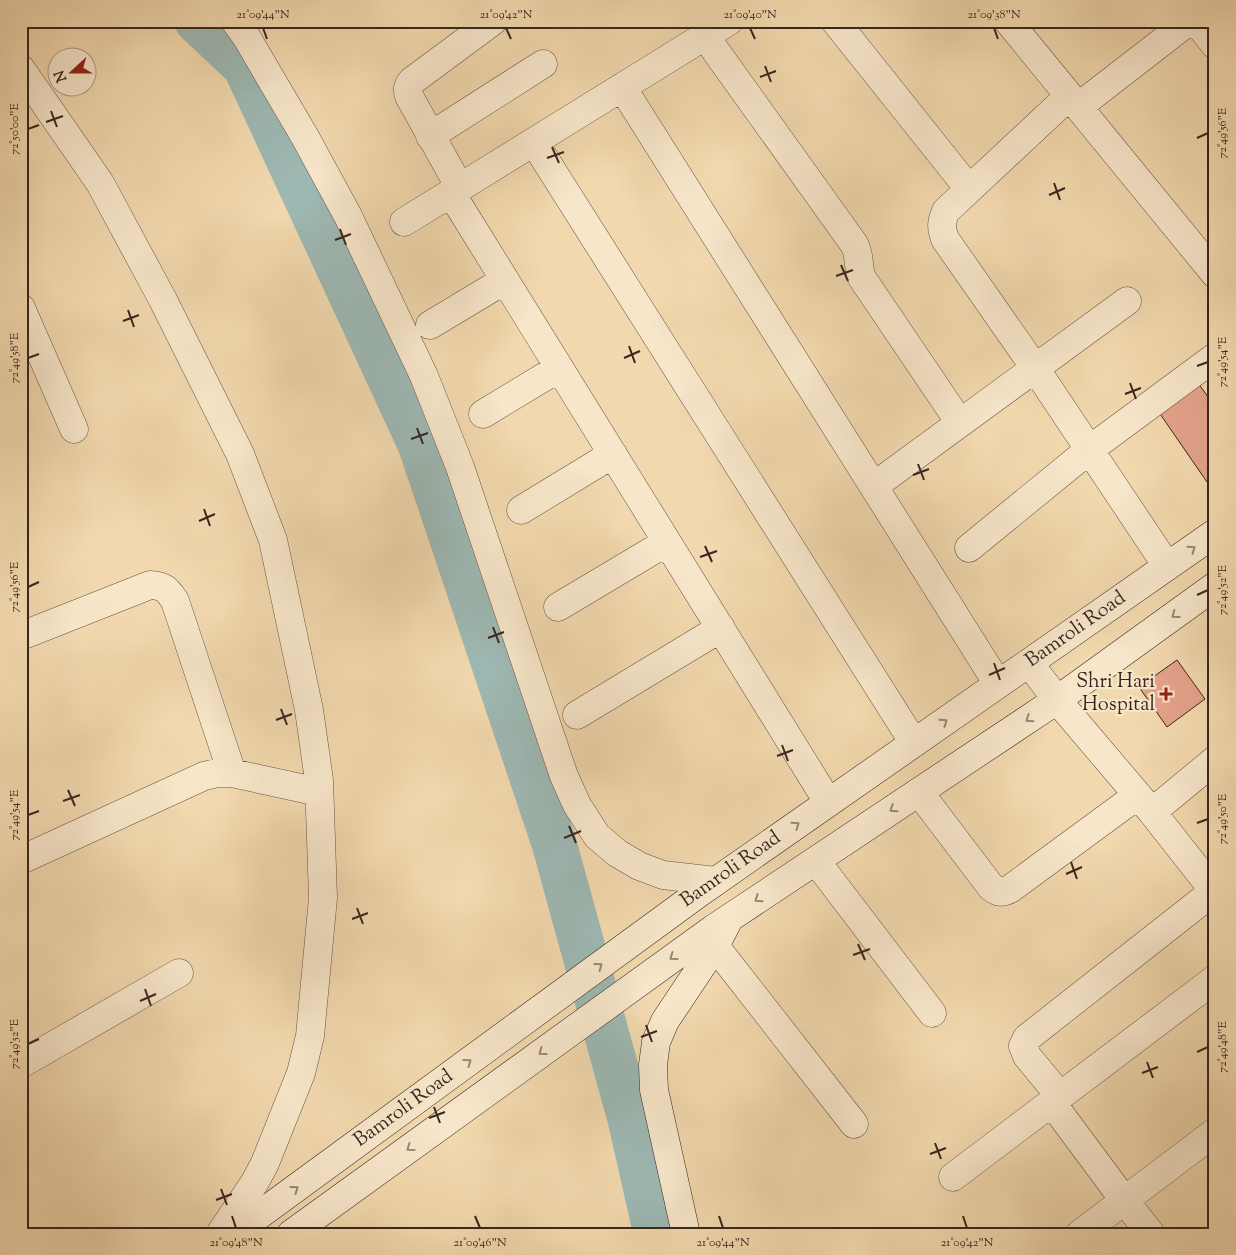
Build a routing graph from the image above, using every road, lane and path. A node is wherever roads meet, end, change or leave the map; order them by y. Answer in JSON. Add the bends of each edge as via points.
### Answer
{"nodes":[{"id":1,"x":235,"y":21,"type":"edge"},
{"id":2,"x":492,"y":21,"type":"edge"},
{"id":3,"x":728,"y":21,"type":"edge"},
{"id":4,"x":835,"y":21,"type":"edge"},
{"id":5,"x":1008,"y":21,"type":"edge"},
{"id":6,"x":1190,"y":22,"type":"edge"},
{"id":7,"x":706,"y":36,"type":"junction"},
{"id":8,"x":1215,"y":46,"type":"edge"},
{"id":9,"x":543,"y":64,"type":"dead end"},
{"id":10,"x":21,"y":69,"type":"edge"},
{"id":11,"x":622,"y":87,"type":"junction"},
{"id":12,"x":1074,"y":102,"type":"junction"},
{"id":13,"x":430,"y":136,"type":"junction"},
{"id":14,"x":534,"y":142,"type":"junction"},
{"id":15,"x":969,"y":190,"type":"junction"},
{"id":16,"x":456,"y":191,"type":"junction"},
{"id":17,"x":404,"y":222,"type":"dead end"},
{"id":18,"x":1215,"y":274,"type":"edge"},
{"id":19,"x":505,"y":280,"type":"junction"},
{"id":20,"x":1127,"y":301,"type":"dead end"},
{"id":21,"x":21,"y":308,"type":"edge"},
{"id":22,"x":430,"y":325,"type":"dead end"},
{"id":23,"x":1215,"y":356,"type":"edge"},
{"id":24,"x":559,"y":368,"type":"junction"},
{"id":25,"x":1035,"y":368,"type":"junction"},
{"id":26,"x":483,"y":414,"type":"dead end"},
{"id":27,"x":960,"y":423,"type":"junction"},
{"id":28,"x":74,"y":429,"type":"dead end"},
{"id":29,"x":1088,"y":450,"type":"junction"},
{"id":30,"x":613,"y":454,"type":"junction"},
{"id":31,"x":874,"y":486,"type":"junction"},
{"id":32,"x":521,"y":510,"type":"dead end"},
{"id":33,"x":1215,"y":533,"type":"edge"},
{"id":34,"x":668,"y":542,"type":"junction"},
{"id":35,"x":969,"y":548,"type":"dead end"},
{"id":36,"x":1167,"y":566,"type":"junction"},
{"id":37,"x":1215,"y":586,"type":"edge"},
{"id":38,"x":558,"y":607,"type":"dead end"},
{"id":39,"x":721,"y":628,"type":"junction"},
{"id":40,"x":21,"y":636,"type":"edge"},
{"id":41,"x":1029,"y":663,"type":"junction"},
{"id":42,"x":998,"y":684,"type":"junction"},
{"id":43,"x":1057,"y":700,"type":"junction"},
{"id":44,"x":577,"y":715,"type":"dead end"},
{"id":45,"x":914,"y":743,"type":"junction"},
{"id":46,"x":1215,"y":760,"type":"edge"},
{"id":47,"x":232,"y":773,"type":"junction"},
{"id":48,"x":320,"y":792,"type":"junction"},
{"id":49,"x":920,"y":792,"type":"junction"},
{"id":50,"x":828,"y":802,"type":"junction"},
{"id":51,"x":1145,"y":804,"type":"junction"},
{"id":52,"x":21,"y":860,"type":"edge"},
{"id":53,"x":816,"y":860,"type":"junction"},
{"id":54,"x":707,"y":887,"type":"junction"},
{"id":55,"x":1214,"y":892,"type":"edge"},
{"id":56,"x":719,"y":931,"type":"junction"},
{"id":57,"x":179,"y":973,"type":"dead end"},
{"id":58,"x":1215,"y":978,"type":"edge"},
{"id":59,"x":932,"y":1013,"type":"dead end"},
{"id":60,"x":21,"y":1064,"type":"edge"},
{"id":61,"x":1056,"y":1099,"type":"junction"},
{"id":62,"x":854,"y":1124,"type":"dead end"},
{"id":63,"x":1215,"y":1132,"type":"edge"},
{"id":64,"x":953,"y":1177,"type":"dead end"},
{"id":65,"x":1124,"y":1200,"type":"junction"},
{"id":66,"x":221,"y":1234,"type":"edge"},
{"id":67,"x":290,"y":1234,"type":"edge"},
{"id":68,"x":686,"y":1234,"type":"edge"},
{"id":69,"x":1080,"y":1234,"type":"edge"},
{"id":70,"x":1151,"y":1234,"type":"edge"}],
"edges":[{"from":1,"to":54,"type":"street","via":[[348,216],[424,376],[460,467],[564,776],[577,805],[597,836],[617,853],[639,866]]},
{"from":2,"to":13,"type":"street","via":[[408,85],[409,96]]},
{"from":3,"to":7,"type":"street"},
{"from":4,"to":15,"type":"street"},
{"from":5,"to":12,"type":"street"},
{"from":6,"to":8,"type":"street"},
{"from":6,"to":12,"type":"street"},
{"from":7,"to":11,"type":"street"},
{"from":7,"to":27,"type":"street","via":[[854,244],[858,251],[859,272],[866,285]]},
{"from":9,"to":13,"type":"street"},
{"from":10,"to":48,"type":"street","via":[[100,183],[240,454],[272,540],[308,710]]},
{"from":11,"to":14,"type":"street"},
{"from":11,"to":31,"type":"street"},
{"from":12,"to":15,"type":"street"},
{"from":12,"to":18,"type":"street"},
{"from":13,"to":16,"type":"street"},
{"from":14,"to":16,"type":"street"},
{"from":14,"to":45,"type":"street"},
{"from":15,"to":25,"type":"street","via":[[946,211],[941,230]]},
{"from":16,"to":17,"type":"street"},
{"from":16,"to":19,"type":"street"},
{"from":19,"to":22,"type":"street"},
{"from":19,"to":24,"type":"street"},
{"from":20,"to":25,"type":"street"},
{"from":21,"to":28,"type":"street"},
{"from":23,"to":29,"type":"street"},
{"from":24,"to":26,"type":"street"},
{"from":24,"to":30,"type":"street"},
{"from":25,"to":27,"type":"street"},
{"from":25,"to":29,"type":"street"},
{"from":27,"to":31,"type":"street"},
{"from":29,"to":35,"type":"street"},
{"from":29,"to":36,"type":"street"},
{"from":30,"to":32,"type":"street"},
{"from":30,"to":34,"type":"street"},
{"from":31,"to":42,"type":"street"},
{"from":36,"to":33,"type":"street","name":"Bamroli Road","one_way":true},
{"from":34,"to":38,"type":"street"},
{"from":34,"to":39,"type":"street"},
{"from":36,"to":41,"type":"street","name":"Bamroli Road"},
{"from":37,"to":43,"type":"street","name":"Bamroli Road","one_way":true},
{"from":39,"to":44,"type":"street"},
{"from":39,"to":50,"type":"street"},
{"from":40,"to":47,"type":"street","via":[[150,585],[160,585],[175,601]]},
{"from":41,"to":42,"type":"street","name":"Bamroli Road"},
{"from":41,"to":43,"type":"street"},
{"from":45,"to":42,"type":"street","name":"Bamroli Road","one_way":true},
{"from":43,"to":49,"type":"street","name":"Bamroli Road","one_way":true},
{"from":43,"to":51,"type":"street"},
{"from":45,"to":50,"type":"street","name":"Bamroli Road"},
{"from":46,"to":51,"type":"street"},
{"from":47,"to":48,"type":"street"},
{"from":47,"to":52,"type":"street","via":[[204,776]]},
{"from":48,"to":66,"type":"street","via":[[323,898],[310,1036],[301,1073],[265,1163]]},
{"from":49,"to":51,"type":"street","via":[[997,892],[1010,889]]},
{"from":49,"to":53,"type":"street","name":"Bamroli Road","one_way":true},
{"from":54,"to":50,"type":"street","name":"Bamroli Road","one_way":true},
{"from":51,"to":55,"type":"street"},
{"from":53,"to":56,"type":"street","name":"Bamroli Road","one_way":true},
{"from":53,"to":59,"type":"street"},
{"from":66,"to":54,"type":"street","name":"Bamroli Road","one_way":true,"via":[[255,1218]]},
{"from":55,"to":61,"type":"street","via":[[1027,1038],[1023,1046],[1027,1056]]},
{"from":56,"to":62,"type":"street"},
{"from":56,"to":67,"type":"street","name":"Bamroli Road","one_way":true},
{"from":56,"to":68,"type":"street","via":[[666,1021],[656,1042],[653,1065],[654,1090]]},
{"from":57,"to":60,"type":"street"},
{"from":58,"to":61,"type":"street"},
{"from":61,"to":64,"type":"street"},
{"from":61,"to":65,"type":"street"},
{"from":63,"to":65,"type":"street"},
{"from":65,"to":69,"type":"street"},
{"from":65,"to":70,"type":"street"}]}
